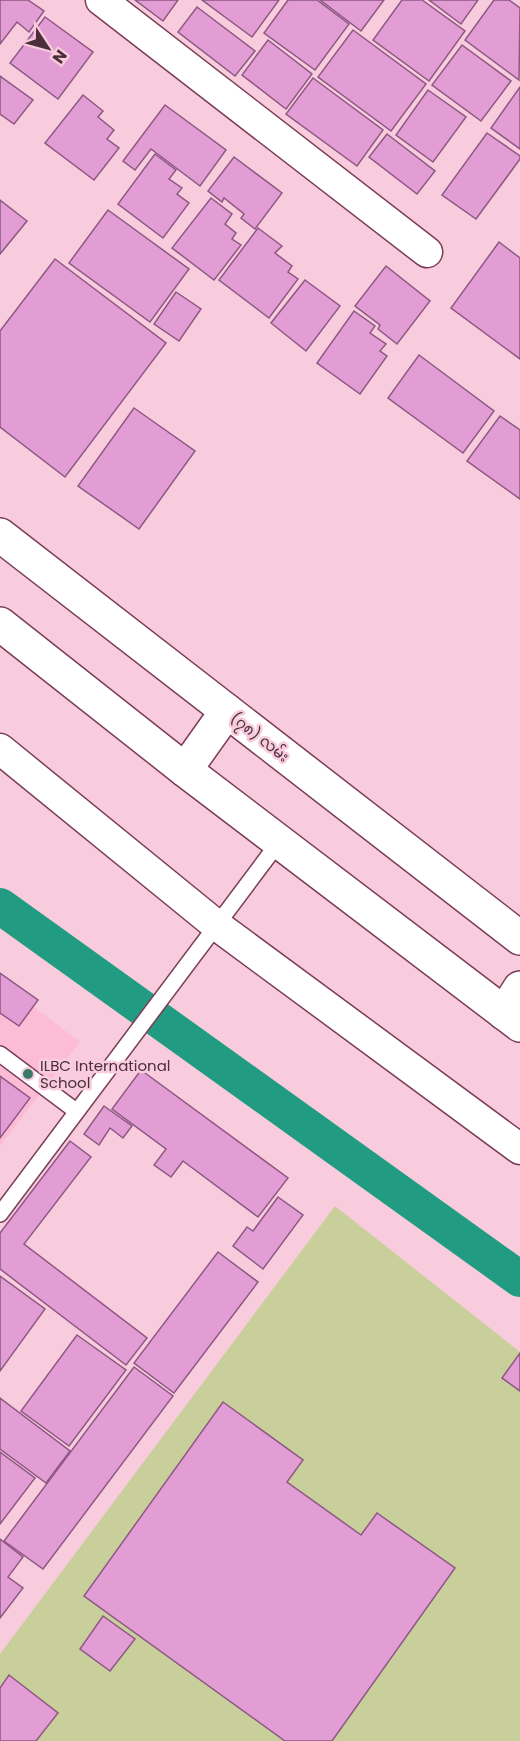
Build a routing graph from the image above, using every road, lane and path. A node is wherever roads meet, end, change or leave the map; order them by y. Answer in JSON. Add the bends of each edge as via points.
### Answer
{"nodes":[{"id":1,"x":101,"y":0,"type":"edge"},
{"id":2,"x":427,"y":252,"type":"dead end"},
{"id":3,"x":0,"y":535,"type":"edge"},
{"id":4,"x":0,"y":624,"type":"edge"},
{"id":5,"x":227,"y":711,"type":"junction"},
{"id":6,"x":0,"y":749,"type":"edge"},
{"id":7,"x":185,"y":770,"type":"junction"},
{"id":8,"x":279,"y":842,"type":"junction"},
{"id":9,"x":215,"y":924,"type":"junction"},
{"id":10,"x":520,"y":938,"type":"edge"},
{"id":11,"x":515,"y":1008,"type":"edge"},
{"id":12,"x":0,"y":1055,"type":"edge"},
{"id":13,"x":76,"y":1111,"type":"junction"},
{"id":14,"x":520,"y":1149,"type":"edge"},
{"id":15,"x":0,"y":1214,"type":"edge"}],
"edges":[{"from":1,"to":2,"type":"street"},
{"from":3,"to":5,"type":"main road","name":"(၇၈) လမ်း"},
{"from":4,"to":7,"type":"main road"},
{"from":5,"to":7,"type":"main road"},
{"from":5,"to":10,"type":"main road","name":"(၇၈) လမ်း"},
{"from":6,"to":9,"type":"street"},
{"from":7,"to":8,"type":"main road"},
{"from":8,"to":9,"type":"lane"},
{"from":8,"to":11,"type":"main road"},
{"from":9,"to":13,"type":"lane"},
{"from":9,"to":14,"type":"street"},
{"from":12,"to":13,"type":"lane"},
{"from":13,"to":15,"type":"lane"}]}
